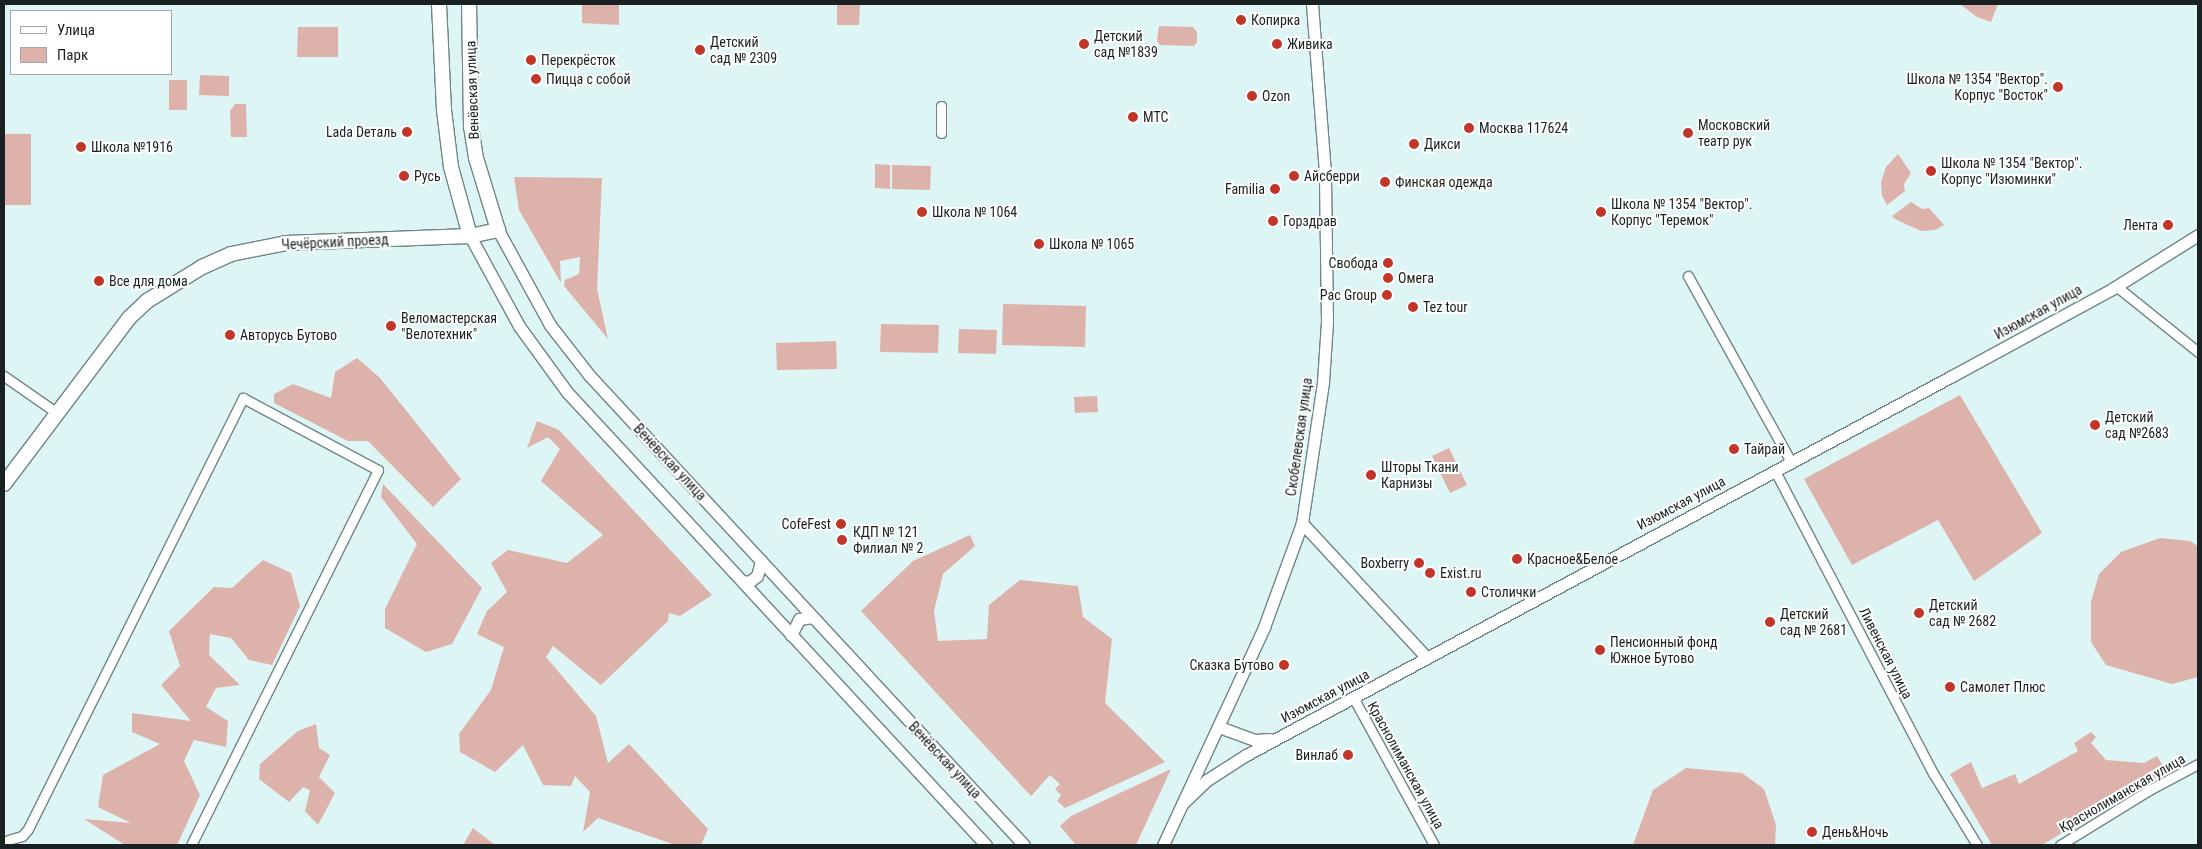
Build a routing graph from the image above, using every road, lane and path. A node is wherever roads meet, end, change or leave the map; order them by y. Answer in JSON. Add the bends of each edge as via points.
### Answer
{"nodes":[{"id":1,"x":439,"y":4,"type":"edge"},
{"id":2,"x":469,"y":4,"type":"edge"},
{"id":3,"x":1312,"y":4,"type":"edge"},
{"id":4,"x":941,"y":106,"type":"dead end"},
{"id":5,"x":941,"y":133,"type":"dead end"},
{"id":6,"x":498,"y":230,"type":"junction"},
{"id":7,"x":2198,"y":235,"type":"edge"},
{"id":8,"x":470,"y":236,"type":"junction"},
{"id":9,"x":1688,"y":276,"type":"dead end"},
{"id":10,"x":2116,"y":286,"type":"junction"},
{"id":11,"x":2198,"y":352,"type":"edge"},
{"id":12,"x":4,"y":376,"type":"edge"},
{"id":13,"x":57,"y":413,"type":"junction"},
{"id":14,"x":1791,"y":462,"type":"junction"},
{"id":15,"x":1775,"y":471,"type":"junction"},
{"id":16,"x":4,"y":484,"type":"edge"},
{"id":17,"x":1302,"y":523,"type":"junction"},
{"id":18,"x":761,"y":561,"type":"junction"},
{"id":19,"x":742,"y":581,"type":"junction"},
{"id":20,"x":813,"y":617,"type":"junction"},
{"id":21,"x":791,"y":635,"type":"junction"},
{"id":22,"x":1427,"y":658,"type":"junction"},
{"id":23,"x":1353,"y":697,"type":"junction"},
{"id":24,"x":1219,"y":727,"type":"junction"},
{"id":25,"x":1275,"y":739,"type":"junction"},
{"id":26,"x":2198,"y":764,"type":"edge"},
{"id":27,"x":1182,"y":804,"type":"junction"},
{"id":28,"x":9,"y":840,"type":"edge"},
{"id":29,"x":191,"y":845,"type":"edge"},
{"id":30,"x":986,"y":845,"type":"edge"},
{"id":31,"x":1024,"y":845,"type":"edge"},
{"id":32,"x":1163,"y":845,"type":"edge"},
{"id":33,"x":1434,"y":845,"type":"edge"},
{"id":34,"x":1977,"y":845,"type":"edge"},
{"id":35,"x":2060,"y":845,"type":"edge"}],
"edges":[{"from":1,"to":8,"type":"main road","name":"Венёвская улица","via":[[444,110],[451,168]]},
{"from":2,"to":6,"type":"main road","name":"Венёвская улица","via":[[471,127],[476,158]]},
{"from":3,"to":17,"type":"street","name":"Скобелевская улица","via":[[1324,173],[1327,321],[1323,382]]},
{"from":4,"to":5,"type":"street"},
{"from":6,"to":8,"type":"main road","name":"Чечёрский проезд"},
{"from":6,"to":18,"type":"street","name":"Венёвская улица","via":[[550,325],[589,375]]},
{"from":7,"to":10,"type":"street","name":"Изюмская улица"},
{"from":8,"to":13,"type":"main road","name":"Чечёрский проезд","via":[[307,241],[231,254],[172,283],[147,300],[117,333]]},
{"from":8,"to":19,"type":"street","name":"Венёвская улица","via":[[542,361]]},
{"from":9,"to":14,"type":"street"},
{"from":10,"to":11,"type":"street"},
{"from":10,"to":14,"type":"street","name":"Изюмская улица"},
{"from":12,"to":13,"type":"street"},
{"from":13,"to":16,"type":"main road","name":"Чечёрский проезд"},
{"from":14,"to":15,"type":"street","name":"Изюмская улица"},
{"from":15,"to":22,"type":"street","name":"Изюмская улица"},
{"from":15,"to":34,"type":"street","name":"Ливенская улица","via":[[1933,773]]},
{"from":17,"to":22,"type":"street"},
{"from":17,"to":24,"type":"street","name":"Скобелевская улица","via":[[1264,627]]},
{"from":18,"to":19,"type":"street","via":[[758,576],[749,582]]},
{"from":18,"to":20,"type":"street","name":"Венёвская улица"},
{"from":19,"to":21,"type":"street","name":"Венёвская улица"},
{"from":20,"to":21,"type":"street","via":[[799,619]]},
{"from":20,"to":31,"type":"street","name":"Венёвская улица"},
{"from":21,"to":30,"type":"street","name":"Венёвская улица"},
{"from":22,"to":23,"type":"street","name":"Изюмская улица"},
{"from":23,"to":25,"type":"street","name":"Изюмская улица"},
{"from":23,"to":33,"type":"street","name":"Краснолиманская улица"},
{"from":24,"to":25,"type":"street","via":[[1255,740]]},
{"from":24,"to":27,"type":"street","name":"Скобелевская улица"},
{"from":25,"to":27,"type":"street","name":"Изюмская улица","via":[[1207,780]]},
{"from":26,"to":35,"type":"street","name":"Краснолиманская улица"},
{"from":27,"to":32,"type":"street","name":"Скобелевская улица"},
{"from":28,"to":29,"type":"street","via":[[22,836],[28,829],[243,398],[378,470]]}]}
